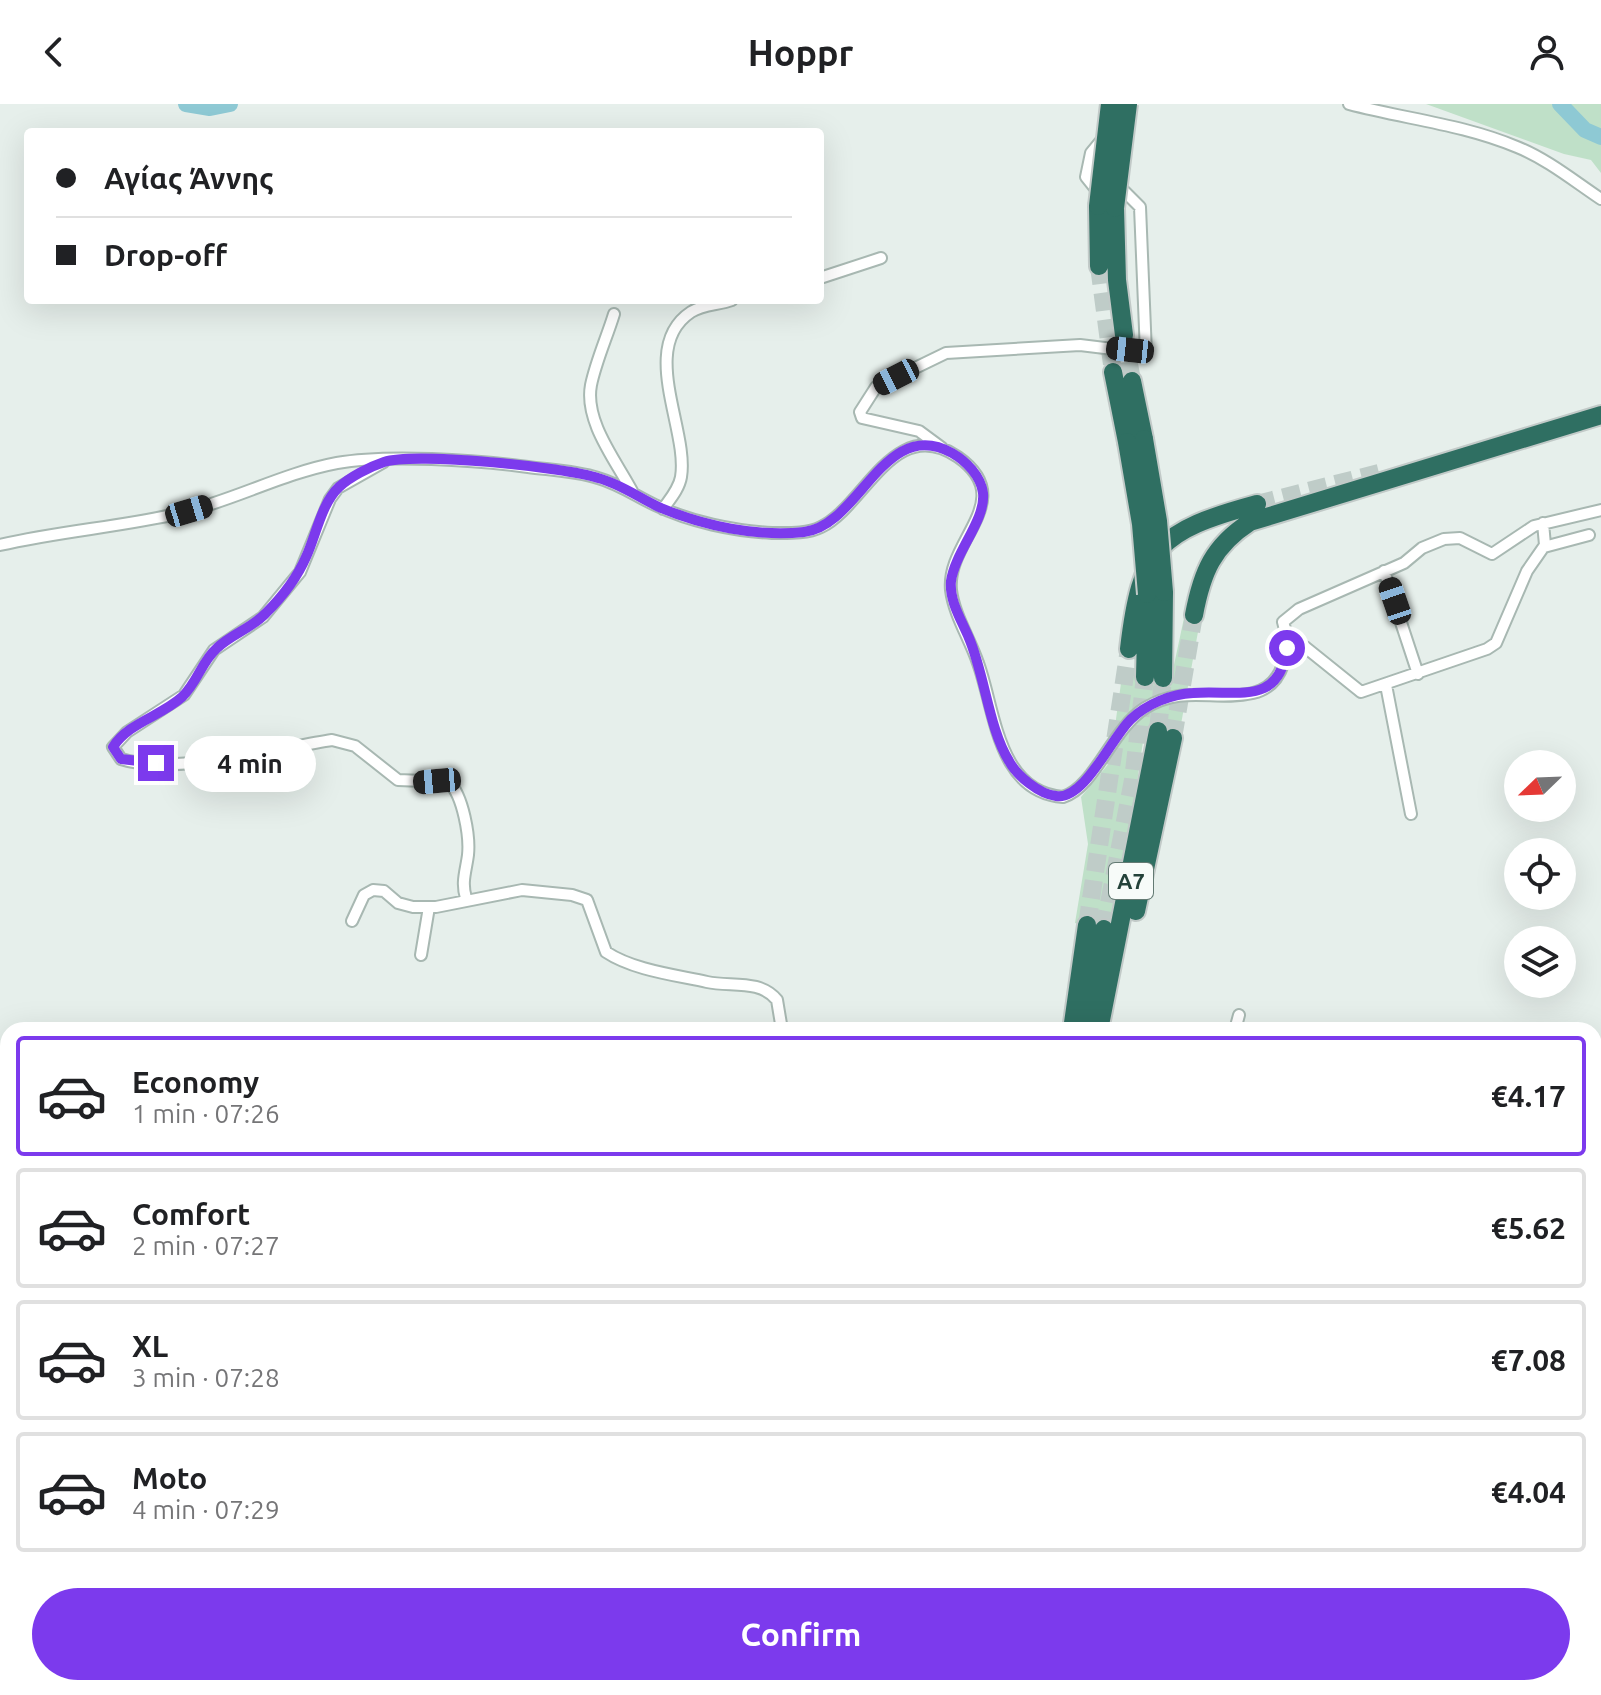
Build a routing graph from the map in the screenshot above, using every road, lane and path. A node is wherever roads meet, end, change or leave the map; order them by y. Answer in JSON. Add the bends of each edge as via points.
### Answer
{"nodes":[{"id":1,"x":1110,"y":104,"type":"edge"},
{"id":2,"x":1128,"y":104,"type":"edge"},
{"id":3,"x":1135,"y":104,"type":"edge"},
{"id":4,"x":1349,"y":104,"type":"edge"},
{"id":5,"x":1601,"y":199,"type":"edge"},
{"id":6,"x":1107,"y":207,"type":"junction"},
{"id":7,"x":881,"y":258,"type":"dead end"},
{"id":8,"x":1099,"y":266,"type":"tunnel mouth"},
{"id":9,"x":824,"y":277,"type":"edge"},
{"id":10,"x":718,"y":304,"type":"edge"},
{"id":11,"x":614,"y":314,"type":"dead end"},
{"id":12,"x":1124,"y":335,"type":"tunnel mouth"},
{"id":13,"x":1113,"y":372,"type":"tunnel mouth"},
{"id":14,"x":1132,"y":381,"type":"tunnel mouth"},
{"id":15,"x":1601,"y":415,"type":"edge"},
{"id":16,"x":1136,"y":440,"type":"junction"},
{"id":17,"x":943,"y":449,"type":"junction"},
{"id":18,"x":1490,"y":451,"type":"junction"},
{"id":19,"x":386,"y":461,"type":"junction"},
{"id":20,"x":1379,"y":473,"type":"tunnel mouth"},
{"id":21,"x":633,"y":493,"type":"junction"},
{"id":22,"x":1257,"y":504,"type":"tunnel mouth"},
{"id":23,"x":663,"y":509,"type":"junction"},
{"id":24,"x":1601,"y":510,"type":"edge"},
{"id":25,"x":1543,"y":523,"type":"junction"},
{"id":26,"x":1589,"y":535,"type":"dead end"},
{"id":27,"x":0,"y":545,"type":"edge"},
{"id":28,"x":1544,"y":547,"type":"junction"},
{"id":29,"x":1384,"y":571,"type":"junction"},
{"id":30,"x":1194,"y":615,"type":"tunnel mouth"},
{"id":31,"x":1287,"y":643,"type":"junction"},
{"id":32,"x":1129,"y":649,"type":"tunnel mouth"},
{"id":33,"x":1418,"y":674,"type":"junction"},
{"id":34,"x":1154,"y":677,"type":"tunnel mouth"},
{"id":35,"x":1386,"y":685,"type":"junction"},
{"id":36,"x":1165,"y":734,"type":"tunnel mouth"},
{"id":37,"x":1411,"y":814,"type":"dead end"},
{"id":38,"x":466,"y":898,"type":"junction"},
{"id":39,"x":429,"y":907,"type":"junction"},
{"id":40,"x":352,"y":921,"type":"dead end"},
{"id":41,"x":421,"y":955,"type":"dead end"},
{"id":42,"x":1239,"y":1015,"type":"dead end"},
{"id":43,"x":781,"y":1022,"type":"edge"},
{"id":44,"x":1074,"y":1022,"type":"edge"},
{"id":45,"x":1083,"y":1022,"type":"edge"},
{"id":46,"x":1104,"y":1022,"type":"edge"},
{"id":47,"x":1237,"y":1022,"type":"edge"}],
"edges":[{"from":1,"to":6,"type":"highway","bridge":true},
{"from":2,"to":6,"type":"highway","bridge":true},
{"from":3,"to":17,"type":"street","via":[[1091,153],[1086,169],[1088,183],[1124,191],[1142,212],[1139,250],[1146,353],[1080,345],[957,351],[936,356],[870,393],[862,418],[919,431]]},
{"from":4,"to":5,"type":"street","via":[[1444,123],[1516,146]]},
{"from":6,"to":8,"type":"highway"},
{"from":6,"to":12,"type":"highway"},
{"from":7,"to":9,"type":"street"},
{"from":10,"to":23,"type":"street","via":[[691,312],[673,335],[667,383],[682,462],[678,488]]},
{"from":11,"to":21,"type":"street","via":[[590,400],[599,430]]},
{"from":13,"to":16,"type":"highway"},
{"from":14,"to":16,"type":"highway"},
{"from":15,"to":18,"type":"highway"},
{"from":16,"to":34,"type":"highway","bridge":true,"via":[[1141,524],[1156,593]]},
{"from":17,"to":23,"type":"street","via":[[921,446],[897,455],[831,521],[813,531],[749,531]]},
{"from":17,"to":31,"type":"street","via":[[968,466],[982,488],[981,507],[950,586],[985,682],[1001,747],[1015,771],[1054,796],[1070,795],[1086,782],[1111,741],[1146,707],[1186,693],[1254,693],[1270,684],[1285,662]]},
{"from":18,"to":20,"type":"highway"},
{"from":18,"to":30,"type":"highway","via":[[1250,522],[1217,548],[1206,565]]},
{"from":19,"to":21,"type":"street","via":[[522,466],[594,476]]},
{"from":19,"to":27,"type":"street","via":[[336,463],[189,511]]},
{"from":19,"to":38,"type":"street","via":[[338,488],[300,572],[263,617],[214,650],[184,695],[113,747],[121,759],[156,763],[220,760],[345,741],[398,780],[449,782],[469,851],[463,876]]},
{"from":21,"to":23,"type":"street"},
{"from":22,"to":32,"type":"highway","via":[[1192,524],[1153,554],[1138,592]]},
{"from":24,"to":25,"type":"street"},
{"from":25,"to":28,"type":"street"},
{"from":25,"to":29,"type":"street","via":[[1496,553],[1449,538]]},
{"from":26,"to":28,"type":"street"},
{"from":28,"to":33,"type":"street","via":[[1527,571],[1494,645]]},
{"from":29,"to":31,"type":"street","via":[[1295,612],[1283,622]]},
{"from":29,"to":33,"type":"street"},
{"from":31,"to":35,"type":"street","via":[[1305,647],[1360,692]]},
{"from":33,"to":35,"type":"street"},
{"from":35,"to":37,"type":"street"},
{"from":36,"to":46,"type":"highway","number":"Α7"},
{"from":38,"to":39,"type":"street"},
{"from":38,"to":43,"type":"street","via":[[522,890],[585,898],[606,952],[710,983],[763,989],[777,1000]]},
{"from":39,"to":40,"type":"street","via":[[398,903],[389,893],[373,890],[364,895]]},
{"from":39,"to":41,"type":"street"},
{"from":42,"to":47,"type":"street"},
{"from":44,"to":45,"type":"highway","number":"Α7","via":[[1095,927]]}]}
